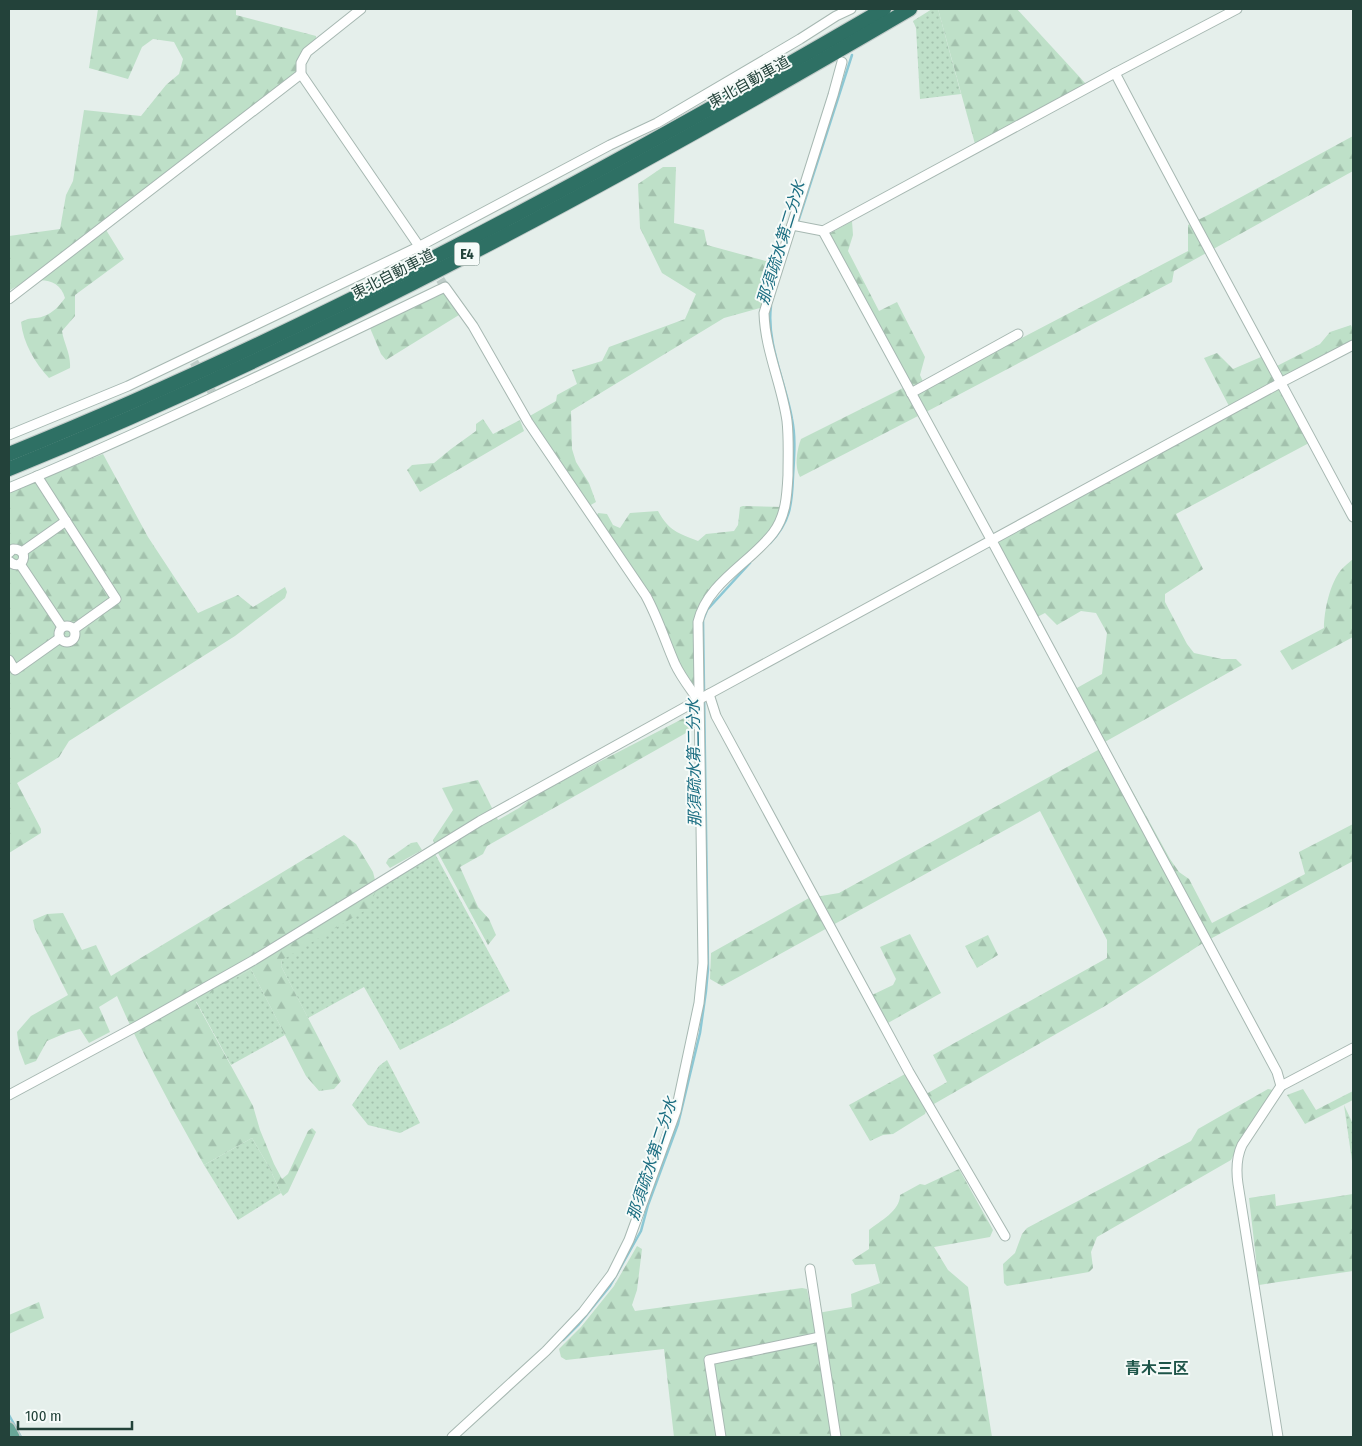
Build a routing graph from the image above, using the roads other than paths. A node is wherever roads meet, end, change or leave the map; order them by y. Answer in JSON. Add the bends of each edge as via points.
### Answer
{"nodes":[{"id":1,"x":360,"y":9,"type":"edge"},
{"id":2,"x":884,"y":9,"type":"edge"},
{"id":3,"x":910,"y":9,"type":"edge"},
{"id":4,"x":1236,"y":9,"type":"edge"},
{"id":5,"x":852,"y":12,"type":"edge"},
{"id":6,"x":842,"y":62,"type":"dead end"},
{"id":7,"x":1114,"y":73,"type":"junction"},
{"id":8,"x":302,"y":74,"type":"junction"},
{"id":9,"x":792,"y":225,"type":"junction"},
{"id":10,"x":823,"y":232,"type":"junction"},
{"id":11,"x":421,"y":249,"type":"junction"},
{"id":12,"x":9,"y":299,"type":"edge"},
{"id":13,"x":1018,"y":334,"type":"dead end"},
{"id":14,"x":1353,"y":345,"type":"edge"},
{"id":15,"x":1282,"y":382,"type":"junction"},
{"id":16,"x":912,"y":393,"type":"junction"},
{"id":17,"x":9,"y":435,"type":"edge"},
{"id":18,"x":9,"y":454,"type":"edge"},
{"id":19,"x":9,"y":469,"type":"edge"},
{"id":20,"x":38,"y":476,"type":"junction"},
{"id":21,"x":9,"y":488,"type":"edge"},
{"id":22,"x":1353,"y":517,"type":"edge"},
{"id":23,"x":66,"y":521,"type":"junction"},
{"id":24,"x":992,"y":541,"type":"junction"},
{"id":25,"x":9,"y":550,"type":"edge"},
{"id":26,"x":22,"y":552,"type":"junction"},
{"id":27,"x":9,"y":561,"type":"edge"},
{"id":28,"x":20,"y":564,"type":"junction"},
{"id":29,"x":62,"y":627,"type":"junction"},
{"id":30,"x":74,"y":629,"type":"junction"},
{"id":31,"x":60,"y":638,"type":"junction"},
{"id":32,"x":9,"y":660,"type":"edge"},
{"id":33,"x":709,"y":694,"type":"junction"},
{"id":34,"x":698,"y":700,"type":"junction"},
{"id":35,"x":1353,"y":1048,"type":"edge"},
{"id":36,"x":1281,"y":1086,"type":"junction"},
{"id":37,"x":9,"y":1095,"type":"edge"},
{"id":38,"x":1005,"y":1236,"type":"dead end"},
{"id":39,"x":810,"y":1269,"type":"dead end"},
{"id":40,"x":820,"y":1338,"type":"junction"},
{"id":41,"x":9,"y":1428,"type":"edge"},
{"id":42,"x":14,"y":1437,"type":"edge"},
{"id":43,"x":452,"y":1437,"type":"edge"},
{"id":44,"x":720,"y":1437,"type":"edge"},
{"id":45,"x":836,"y":1437,"type":"edge"},
{"id":46,"x":1278,"y":1437,"type":"edge"}],
"edges":[{"from":1,"to":8,"type":"street","via":[[307,52]]},
{"from":2,"to":18,"type":"highway","name":"東北自動車道","number":"E4","via":[[593,173],[352,299],[149,395]]},
{"from":3,"to":19,"type":"highway","name":"東北自動車道","number":"E4","via":[[592,189],[349,315],[156,406]]},
{"from":4,"to":7,"type":"street"},
{"from":5,"to":11,"type":"street","via":[[836,16],[657,123],[610,145]]},
{"from":6,"to":9,"type":"street"},
{"from":7,"to":10,"type":"street"},
{"from":7,"to":15,"type":"street"},
{"from":8,"to":11,"type":"street"},
{"from":8,"to":12,"type":"street"},
{"from":9,"to":10,"type":"street"},
{"from":9,"to":34,"type":"street","via":[[764,313],[787,420],[786,504],[774,532],[718,587],[700,613]]},
{"from":10,"to":16,"type":"street"},
{"from":11,"to":17,"type":"street","via":[[193,359]]},
{"from":13,"to":16,"type":"street"},
{"from":14,"to":15,"type":"street"},
{"from":15,"to":22,"type":"street"},
{"from":15,"to":24,"type":"street"},
{"from":16,"to":24,"type":"street"},
{"from":20,"to":21,"type":"street"},
{"from":20,"to":23,"type":"street"},
{"from":20,"to":34,"type":"street","via":[[111,445],[445,286],[473,326],[528,422],[646,596],[656,613],[675,665]]},
{"from":23,"to":26,"type":"street"},
{"from":23,"to":30,"type":"street","via":[[116,599]]},
{"from":24,"to":33,"type":"street"},
{"from":24,"to":36,"type":"street","via":[[1277,1072]]},
{"from":25,"to":26,"type":"street"},
{"from":26,"to":28,"type":"street","via":[[24,558]]},
{"from":27,"to":28,"type":"street","via":[[14,565]]},
{"from":28,"to":29,"type":"street"},
{"from":29,"to":30,"type":"street"},
{"from":29,"to":31,"type":"street"},
{"from":30,"to":31,"type":"street","via":[[72,640],[66,642]]},
{"from":31,"to":32,"type":"street","via":[[15,670]]},
{"from":33,"to":34,"type":"street"},
{"from":33,"to":38,"type":"street","via":[[716,716],[909,1072]]},
{"from":34,"to":37,"type":"street","via":[[468,828],[254,960]]},
{"from":34,"to":43,"type":"street","via":[[703,963],[699,1003],[676,1111],[629,1240],[612,1274],[583,1312],[546,1351]]},
{"from":35,"to":36,"type":"street"},
{"from":36,"to":46,"type":"street","via":[[1242,1145],[1237,1170]]},
{"from":39,"to":40,"type":"street"},
{"from":40,"to":44,"type":"street","via":[[709,1360]]},
{"from":40,"to":45,"type":"street"},
{"from":41,"to":42,"type":"main road"}]}
